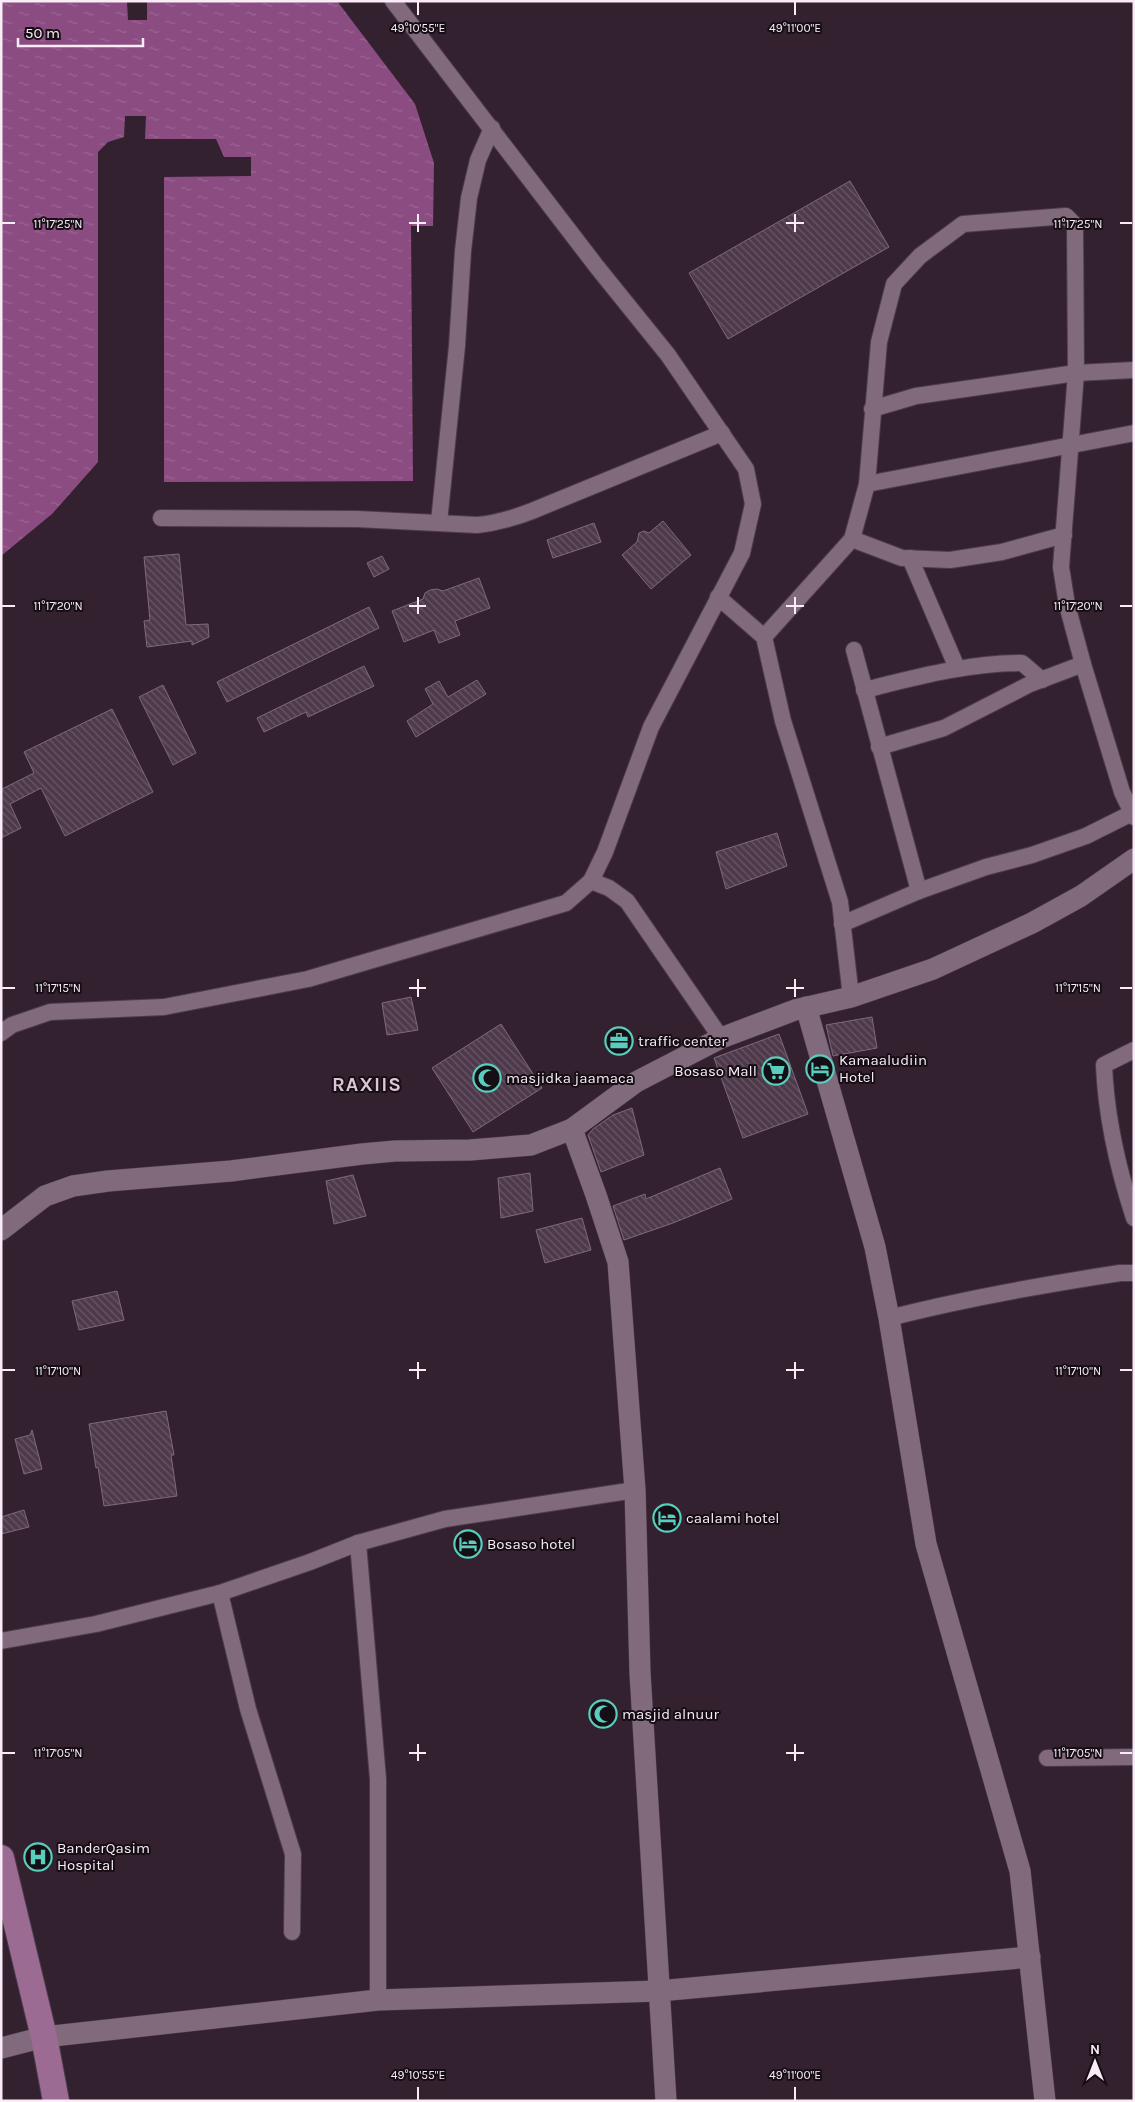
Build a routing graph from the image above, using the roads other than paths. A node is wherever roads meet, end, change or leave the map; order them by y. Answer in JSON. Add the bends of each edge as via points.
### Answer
{"nodes":[{"id":1,"x":393,"y":1,"type":"edge"},
{"id":2,"x":492,"y":128,"type":"junction"},
{"id":3,"x":1134,"y":370,"type":"edge"},
{"id":4,"x":1076,"y":373,"type":"junction"},
{"id":5,"x":872,"y":409,"type":"junction"},
{"id":6,"x":1134,"y":433,"type":"edge"},
{"id":7,"x":722,"y":434,"type":"junction"},
{"id":8,"x":1072,"y":444,"type":"junction"},
{"id":9,"x":867,"y":484,"type":"junction"},
{"id":10,"x":161,"y":518,"type":"dead end"},
{"id":11,"x":439,"y":522,"type":"junction"},
{"id":12,"x":1064,"y":535,"type":"junction"},
{"id":13,"x":852,"y":539,"type":"junction"},
{"id":14,"x":910,"y":558,"type":"junction"},
{"id":15,"x":718,"y":597,"type":"junction"},
{"id":16,"x":764,"y":637,"type":"junction"},
{"id":17,"x":854,"y":650,"type":"dead end"},
{"id":18,"x":1083,"y":664,"type":"junction"},
{"id":19,"x":957,"y":668,"type":"junction"},
{"id":20,"x":1042,"y":680,"type":"junction"},
{"id":21,"x":864,"y":690,"type":"junction"},
{"id":22,"x":879,"y":747,"type":"junction"},
{"id":23,"x":1133,"y":815,"type":"edge"},
{"id":24,"x":1134,"y":859,"type":"edge"},
{"id":25,"x":591,"y":881,"type":"junction"},
{"id":26,"x":918,"y":891,"type":"junction"},
{"id":27,"x":842,"y":924,"type":"junction"},
{"id":28,"x":851,"y":997,"type":"junction"},
{"id":29,"x":806,"y":1008,"type":"junction"},
{"id":30,"x":1,"y":1033,"type":"edge"},
{"id":31,"x":721,"y":1038,"type":"junction"},
{"id":32,"x":1134,"y":1050,"type":"edge"},
{"id":33,"x":572,"y":1129,"type":"junction"},
{"id":34,"x":1134,"y":1218,"type":"edge"},
{"id":35,"x":1,"y":1230,"type":"edge"},
{"id":36,"x":1134,"y":1273,"type":"edge"},
{"id":37,"x":889,"y":1318,"type":"junction"},
{"id":38,"x":634,"y":1490,"type":"junction"},
{"id":39,"x":358,"y":1543,"type":"junction"},
{"id":40,"x":220,"y":1593,"type":"junction"},
{"id":41,"x":1,"y":1641,"type":"edge"},
{"id":42,"x":1134,"y":1757,"type":"edge"},
{"id":43,"x":1047,"y":1758,"type":"dead end"},
{"id":44,"x":2,"y":1862,"type":"edge"},
{"id":45,"x":292,"y":1932,"type":"dead end"},
{"id":46,"x":1030,"y":1956,"type":"junction"},
{"id":47,"x":659,"y":1991,"type":"junction"},
{"id":48,"x":378,"y":2000,"type":"junction"},
{"id":49,"x":44,"y":2037,"type":"junction"},
{"id":50,"x":1,"y":2048,"type":"edge"},
{"id":51,"x":56,"y":2101,"type":"edge"},
{"id":52,"x":666,"y":2101,"type":"edge"},
{"id":53,"x":1045,"y":2101,"type":"edge"}],
"edges":[{"from":1,"to":2,"type":"street"},
{"from":2,"to":7,"type":"street","via":[[668,355]]},
{"from":2,"to":11,"type":"street","via":[[478,160],[469,198]]},
{"from":3,"to":4,"type":"street"},
{"from":4,"to":5,"type":"street","via":[[916,396]]},
{"from":4,"to":5,"type":"street","via":[[1075,225],[1066,216],[963,224],[920,256],[894,284],[879,342]]},
{"from":4,"to":8,"type":"street"},
{"from":5,"to":9,"type":"street"},
{"from":6,"to":8,"type":"street"},
{"from":7,"to":11,"type":"street","via":[[508,520],[477,525]]},
{"from":7,"to":15,"type":"street","via":[[746,469],[753,504],[742,554]]},
{"from":8,"to":9,"type":"street"},
{"from":8,"to":12,"type":"street"},
{"from":9,"to":13,"type":"street"},
{"from":10,"to":11,"type":"street"},
{"from":12,"to":14,"type":"street","via":[[1002,552],[950,560]]},
{"from":12,"to":18,"type":"street","via":[[1061,567],[1067,605]]},
{"from":13,"to":14,"type":"street"},
{"from":13,"to":16,"type":"street"},
{"from":14,"to":19,"type":"street"},
{"from":15,"to":16,"type":"street"},
{"from":15,"to":25,"type":"street","via":[[651,728]]},
{"from":16,"to":27,"type":"street","via":[[784,721],[840,902]]},
{"from":17,"to":21,"type":"street"},
{"from":18,"to":20,"type":"street"},
{"from":18,"to":23,"type":"street","via":[[1122,792]]},
{"from":19,"to":20,"type":"street","via":[[1022,663]]},
{"from":19,"to":21,"type":"street"},
{"from":20,"to":22,"type":"street","via":[[944,728]]},
{"from":21,"to":22,"type":"street"},
{"from":22,"to":26,"type":"street"},
{"from":23,"to":26,"type":"street","via":[[1086,836],[1032,855],[986,866]]},
{"from":24,"to":28,"type":"street","via":[[1081,896],[1032,923],[933,969]]},
{"from":25,"to":30,"type":"street","via":[[566,903],[308,979],[164,1007],[50,1012],[12,1024]]},
{"from":25,"to":31,"type":"street","via":[[609,888],[627,902]]},
{"from":26,"to":27,"type":"street"},
{"from":27,"to":28,"type":"street"},
{"from":28,"to":29,"type":"street"},
{"from":29,"to":31,"type":"street"},
{"from":29,"to":37,"type":"street","via":[[875,1247]]},
{"from":31,"to":33,"type":"street","via":[[636,1082]]},
{"from":32,"to":34,"type":"street","via":[[1104,1065],[1105,1091],[1116,1150]]},
{"from":33,"to":35,"type":"street","via":[[531,1145],[370,1154],[73,1186],[45,1196]]},
{"from":33,"to":38,"type":"street","via":[[618,1262]]},
{"from":36,"to":37,"type":"street","via":[[1023,1287]]},
{"from":37,"to":46,"type":"street","via":[[926,1544],[1020,1871]]},
{"from":38,"to":39,"type":"street","via":[[445,1519]]},
{"from":38,"to":47,"type":"street","via":[[640,1673]]},
{"from":39,"to":40,"type":"street"},
{"from":39,"to":48,"type":"street","via":[[378,1779]]},
{"from":40,"to":41,"type":"street","via":[[96,1624]]},
{"from":40,"to":45,"type":"street","via":[[248,1709],[293,1854]]},
{"from":42,"to":43,"type":"street"},
{"from":44,"to":49,"type":"main road"},
{"from":46,"to":47,"type":"street"},
{"from":46,"to":53,"type":"street"},
{"from":47,"to":48,"type":"street"},
{"from":47,"to":52,"type":"street"},
{"from":48,"to":49,"type":"street"},
{"from":49,"to":50,"type":"street"},
{"from":49,"to":51,"type":"main road"}]}
